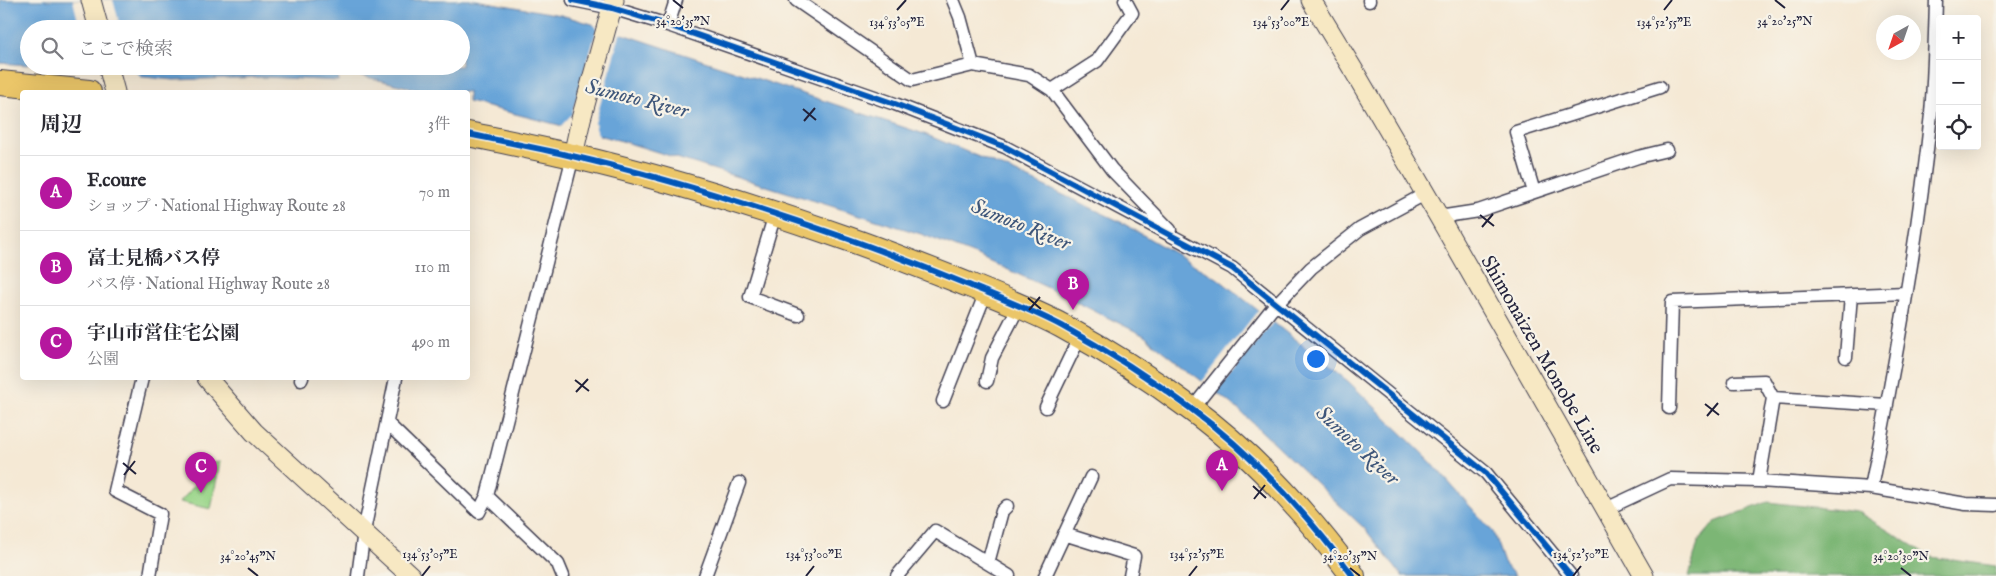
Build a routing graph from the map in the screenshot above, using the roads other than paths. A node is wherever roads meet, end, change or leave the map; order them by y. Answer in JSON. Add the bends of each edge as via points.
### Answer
{"nodes":[{"id":1,"x":91,"y":0,"type":"edge"},
{"id":2,"x":574,"y":0,"type":"edge"},
{"id":3,"x":676,"y":0,"type":"edge"},
{"id":4,"x":796,"y":0,"type":"edge"},
{"id":5,"x":953,"y":0,"type":"edge"},
{"id":6,"x":1125,"y":0,"type":"edge"},
{"id":7,"x":1311,"y":0,"type":"edge"},
{"id":8,"x":1936,"y":0,"type":"edge"},
{"id":9,"x":611,"y":11,"type":"edge"},
{"id":10,"x":97,"y":20,"type":"edge"},
{"id":11,"x":668,"y":25,"type":"junction"},
{"id":12,"x":973,"y":65,"type":"junction"},
{"id":13,"x":110,"y":75,"type":"edge"},
{"id":14,"x":0,"y":83,"type":"edge"},
{"id":15,"x":1660,"y":87,"type":"dead end"},
{"id":16,"x":69,"y":90,"type":"edge"},
{"id":17,"x":114,"y":90,"type":"edge"},
{"id":18,"x":1052,"y":90,"type":"junction"},
{"id":19,"x":470,"y":134,"type":"edge"},
{"id":20,"x":1668,"y":150,"type":"dead end"},
{"id":21,"x":573,"y":156,"type":"junction"},
{"id":22,"x":1534,"y":192,"type":"junction"},
{"id":23,"x":1425,"y":194,"type":"junction"},
{"id":24,"x":775,"y":214,"type":"junction"},
{"id":25,"x":1439,"y":217,"type":"junction"},
{"id":26,"x":1179,"y":240,"type":"junction"},
{"id":27,"x":986,"y":292,"type":"junction"},
{"id":28,"x":1906,"y":293,"type":"junction"},
{"id":29,"x":1851,"y":295,"type":"junction"},
{"id":30,"x":1018,"y":306,"type":"junction"},
{"id":31,"x":1274,"y":306,"type":"junction"},
{"id":32,"x":798,"y":316,"type":"dead end"},
{"id":33,"x":1080,"y":336,"type":"junction"},
{"id":34,"x":1846,"y":358,"type":"dead end"},
{"id":35,"x":142,"y":380,"type":"edge"},
{"id":36,"x":209,"y":380,"type":"edge"},
{"id":37,"x":396,"y":380,"type":"edge"},
{"id":38,"x":987,"y":381,"type":"dead end"},
{"id":39,"x":1734,"y":382,"type":"dead end"},
{"id":40,"x":1773,"y":398,"type":"junction"},
{"id":41,"x":944,"y":401,"type":"dead end"},
{"id":42,"x":1887,"y":405,"type":"junction"},
{"id":43,"x":1046,"y":407,"type":"dead end"},
{"id":44,"x":1669,"y":408,"type":"dead end"},
{"id":45,"x":1192,"y":409,"type":"junction"},
{"id":46,"x":387,"y":423,"type":"junction"},
{"id":47,"x":1091,"y":477,"type":"dead end"},
{"id":48,"x":1759,"y":481,"type":"junction"},
{"id":49,"x":739,"y":483,"type":"dead end"},
{"id":50,"x":1871,"y":488,"type":"junction"},
{"id":51,"x":487,"y":496,"type":"junction"},
{"id":52,"x":1996,"y":504,"type":"edge"},
{"id":53,"x":1007,"y":506,"type":"dead end"},
{"id":54,"x":1606,"y":509,"type":"junction"},
{"id":55,"x":364,"y":531,"type":"junction"},
{"id":56,"x":1064,"y":534,"type":"junction"},
{"id":57,"x":988,"y":563,"type":"junction"},
{"id":58,"x":150,"y":576,"type":"edge"},
{"id":59,"x":358,"y":576,"type":"edge"},
{"id":60,"x":411,"y":576,"type":"edge"},
{"id":61,"x":564,"y":576,"type":"edge"},
{"id":62,"x":705,"y":576,"type":"edge"},
{"id":63,"x":897,"y":576,"type":"edge"},
{"id":64,"x":1009,"y":576,"type":"edge"},
{"id":65,"x":1045,"y":576,"type":"edge"},
{"id":66,"x":1130,"y":576,"type":"edge"},
{"id":67,"x":1353,"y":576,"type":"edge"},
{"id":68,"x":1571,"y":576,"type":"edge"},
{"id":69,"x":1644,"y":576,"type":"edge"}],
"edges":[{"from":1,"to":10,"type":"main road"},
{"from":2,"to":9,"type":"street"},
{"from":3,"to":11,"type":"street"},
{"from":4,"to":12,"type":"street","via":[[912,80]]},
{"from":5,"to":12,"type":"street"},
{"from":6,"to":18,"type":"street","via":[[1132,14],[1097,61]]},
{"from":7,"to":23,"type":"main road","name":"Shimonaizen Monobe Line"},
{"from":8,"to":28,"type":"street","via":[[1931,112]]},
{"from":9,"to":11,"type":"street"},
{"from":9,"to":21,"type":"main road"},
{"from":11,"to":26,"type":"street","via":[[896,104],[1005,147]]},
{"from":12,"to":18,"type":"street","via":[[1029,75]]},
{"from":13,"to":17,"type":"main road"},
{"from":14,"to":16,"type":"highway"},
{"from":15,"to":22,"type":"street","via":[[1516,132]]},
{"from":18,"to":26,"type":"street","via":[[1112,170]]},
{"from":19,"to":21,"type":"highway"},
{"from":20,"to":22,"type":"street"},
{"from":21,"to":24,"type":"highway"},
{"from":21,"to":51,"type":"street"},
{"from":22,"to":25,"type":"street","via":[[1478,211]]},
{"from":23,"to":25,"type":"main road","name":"Shimonaizen Monobe Line"},
{"from":23,"to":31,"type":"street","via":[[1360,229],[1311,268]]},
{"from":24,"to":27,"type":"highway","via":[[886,252]]},
{"from":24,"to":32,"type":"street","via":[[750,297]]},
{"from":25,"to":54,"type":"main road","name":"Shimonaizen Monobe Line"},
{"from":26,"to":31,"type":"street","via":[[1232,268]]},
{"from":27,"to":30,"type":"highway"},
{"from":27,"to":41,"type":"street"},
{"from":28,"to":29,"type":"street"},
{"from":28,"to":42,"type":"street"},
{"from":29,"to":34,"type":"street"},
{"from":29,"to":44,"type":"street","via":[[1672,302]]},
{"from":30,"to":33,"type":"highway"},
{"from":30,"to":38,"type":"street","via":[[992,358]]},
{"from":31,"to":45,"type":"street"},
{"from":31,"to":68,"type":"street","via":[[1486,472]]},
{"from":33,"to":43,"type":"street"},
{"from":33,"to":45,"type":"highway"},
{"from":35,"to":58,"type":"street","via":[[114,491],[160,514]]},
{"from":36,"to":55,"type":"main road","via":[[254,432]]},
{"from":37,"to":46,"type":"street"},
{"from":39,"to":40,"type":"street","via":[[1764,381]]},
{"from":40,"to":42,"type":"street"},
{"from":40,"to":48,"type":"street"},
{"from":42,"to":50,"type":"street"},
{"from":45,"to":67,"type":"highway","via":[[1284,494],[1328,542]]},
{"from":46,"to":51,"type":"street","via":[[479,512]]},
{"from":46,"to":55,"type":"street"},
{"from":47,"to":56,"type":"street"},
{"from":48,"to":50,"type":"street"},
{"from":48,"to":54,"type":"street","via":[[1670,480]]},
{"from":49,"to":62,"type":"street"},
{"from":50,"to":52,"type":"street","via":[[1966,504]]},
{"from":51,"to":61,"type":"street","via":[[558,564]]},
{"from":53,"to":57,"type":"street","via":[[1002,511]]},
{"from":54,"to":69,"type":"main road","name":"Shimonaizen Monobe Line"},
{"from":55,"to":59,"type":"street"},
{"from":55,"to":60,"type":"main road"},
{"from":56,"to":65,"type":"street"},
{"from":56,"to":66,"type":"street","via":[[1134,556]]},
{"from":57,"to":63,"type":"street","via":[[935,531]]},
{"from":57,"to":64,"type":"street"}]}
